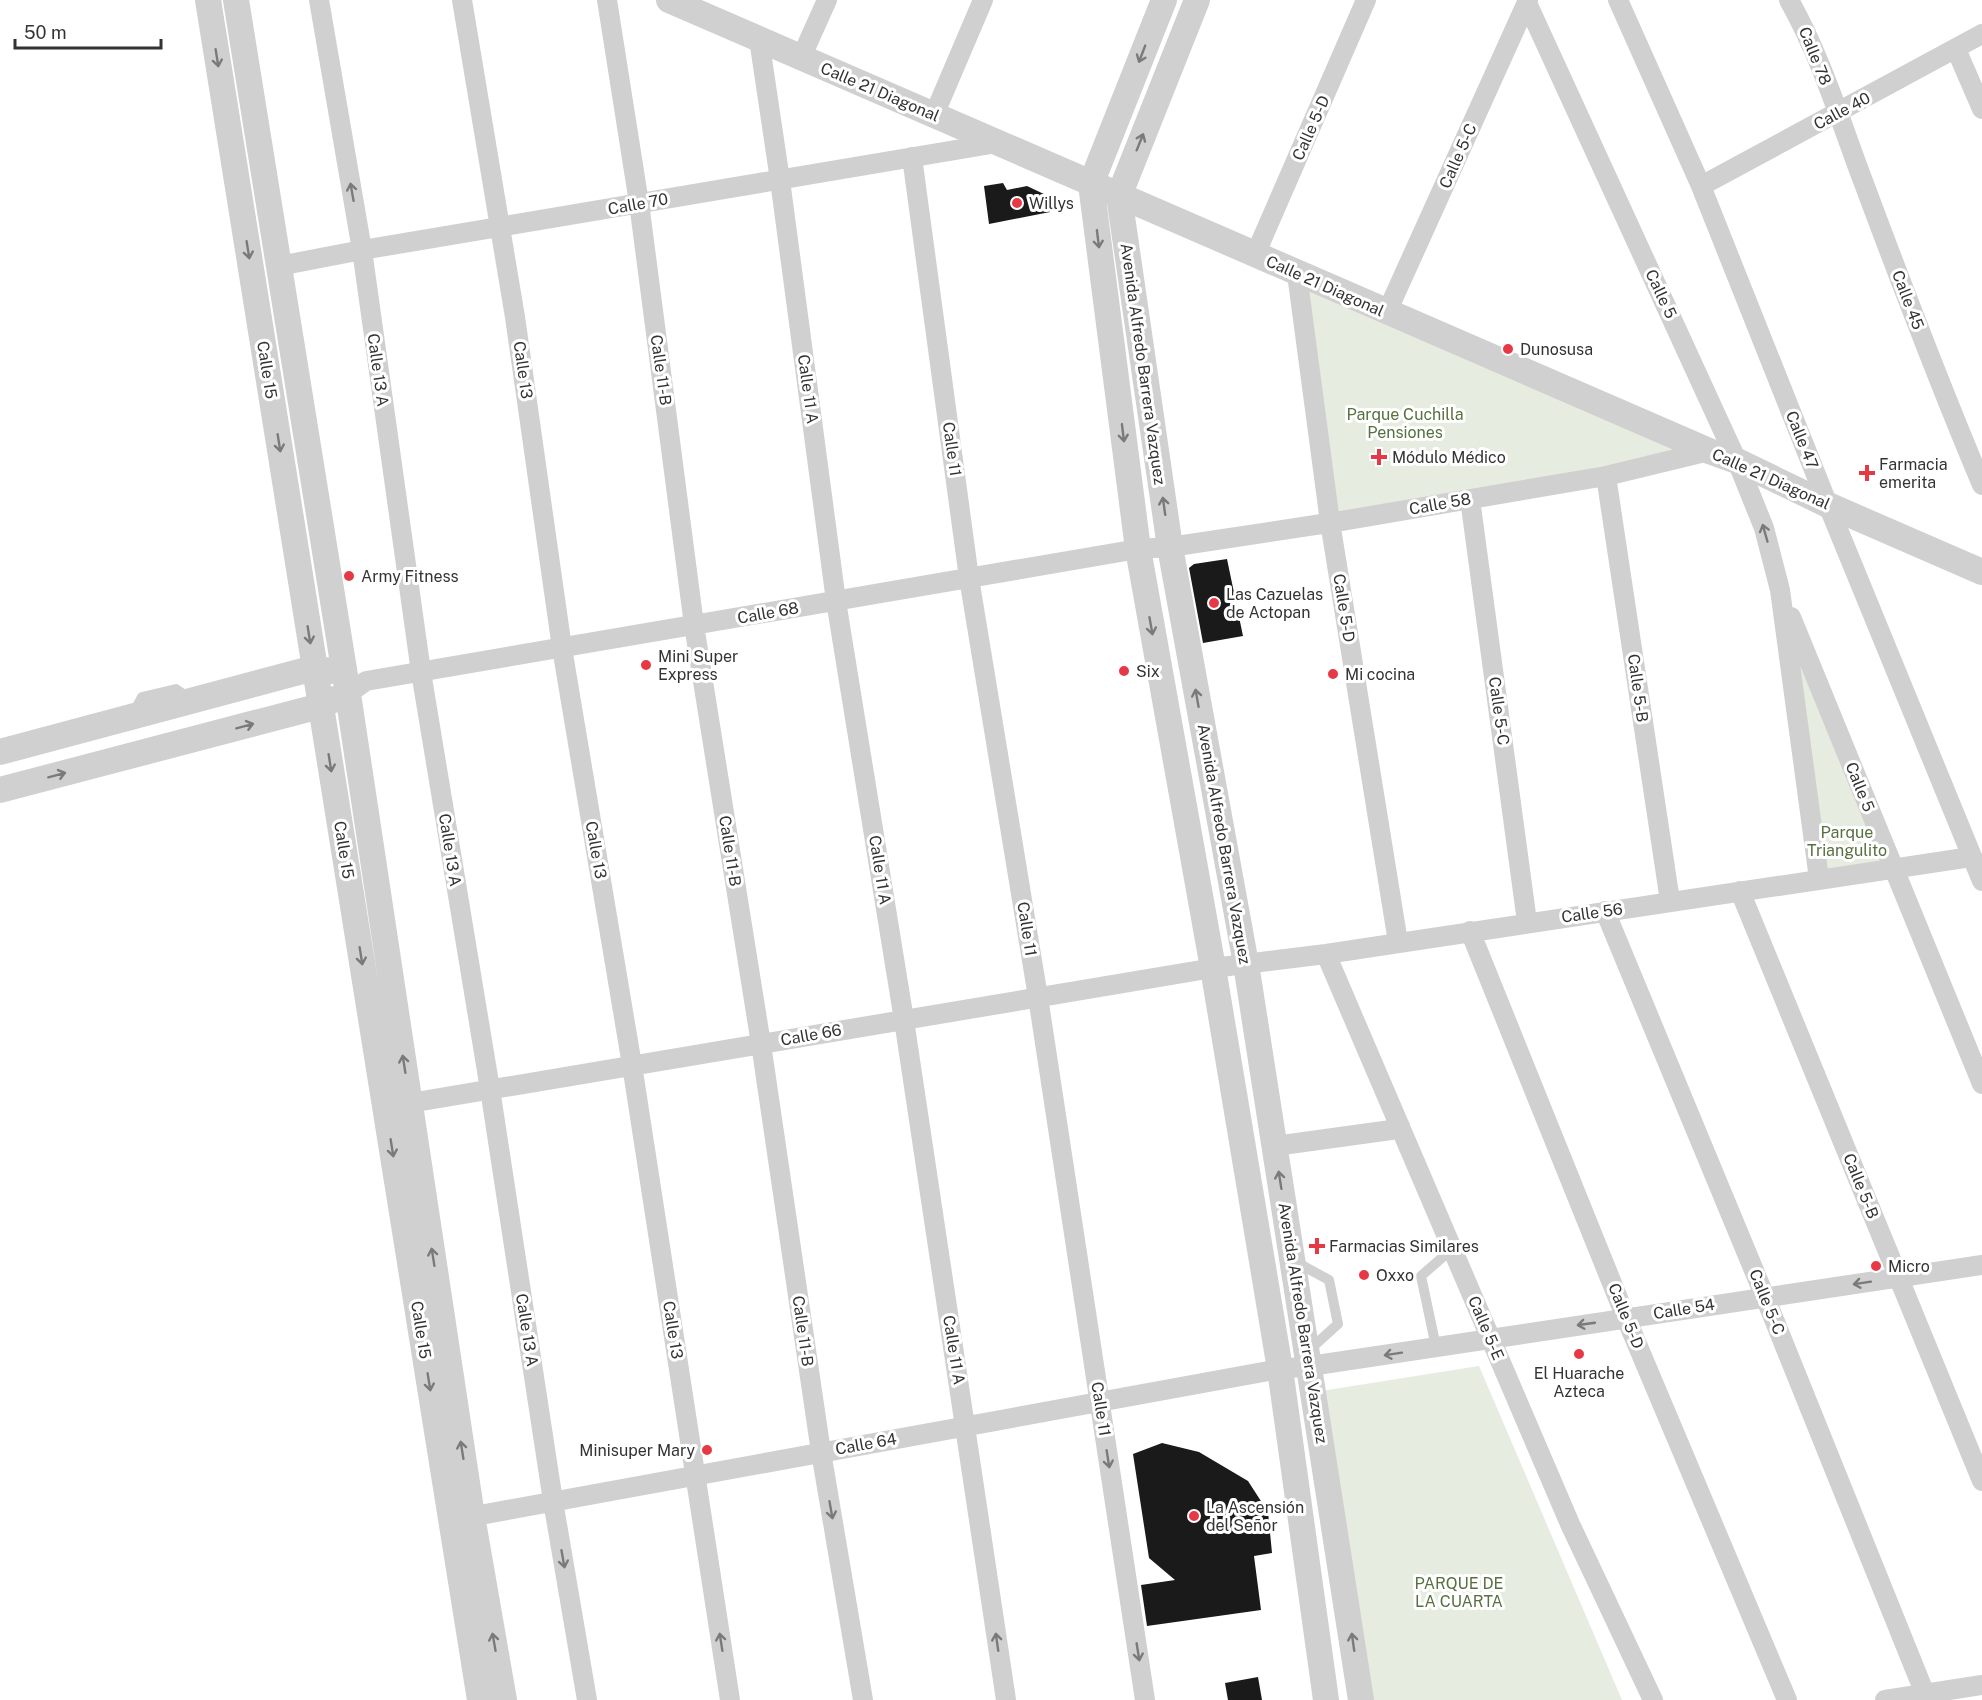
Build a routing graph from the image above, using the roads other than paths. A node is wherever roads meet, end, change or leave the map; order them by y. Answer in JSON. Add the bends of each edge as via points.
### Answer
{"nodes":[{"id":1,"x":208,"y":0,"type":"edge"},
{"id":2,"x":236,"y":0,"type":"edge"},
{"id":3,"x":319,"y":0,"type":"edge"},
{"id":4,"x":462,"y":0,"type":"edge"},
{"id":5,"x":607,"y":0,"type":"edge"},
{"id":6,"x":827,"y":0,"type":"edge"},
{"id":7,"x":983,"y":0,"type":"edge"},
{"id":8,"x":1164,"y":0,"type":"edge"},
{"id":9,"x":1197,"y":0,"type":"edge"},
{"id":10,"x":1366,"y":0,"type":"edge"},
{"id":11,"x":1618,"y":0,"type":"edge"},
{"id":12,"x":1789,"y":0,"type":"edge"},
{"id":13,"x":675,"y":1,"type":"edge"},
{"id":14,"x":1528,"y":1,"type":"edge"},
{"id":15,"x":1982,"y":34,"type":"edge"},
{"id":16,"x":759,"y":39,"type":"junction"},
{"id":17,"x":1956,"y":49,"type":"junction"},
{"id":18,"x":801,"y":58,"type":"junction"},
{"id":19,"x":1982,"y":109,"type":"edge"},
{"id":20,"x":1837,"y":113,"type":"junction"},
{"id":21,"x":934,"y":115,"type":"junction"},
{"id":22,"x":997,"y":143,"type":"junction"},
{"id":23,"x":912,"y":157,"type":"junction"},
{"id":24,"x":780,"y":180,"type":"junction"},
{"id":25,"x":1091,"y":184,"type":"junction"},
{"id":26,"x":1701,"y":186,"type":"junction"},
{"id":27,"x":1119,"y":196,"type":"junction"},
{"id":28,"x":639,"y":203,"type":"junction"},
{"id":29,"x":500,"y":227,"type":"junction"},
{"id":30,"x":362,"y":250,"type":"junction"},
{"id":31,"x":1255,"y":255,"type":"junction"},
{"id":32,"x":279,"y":266,"type":"junction"},
{"id":33,"x":1297,"y":274,"type":"junction"},
{"id":34,"x":1387,"y":312,"type":"junction"},
{"id":35,"x":1709,"y":451,"type":"junction"},
{"id":36,"x":1737,"y":461,"type":"junction"},
{"id":37,"x":1606,"y":476,"type":"junction"},
{"id":38,"x":1982,"y":485,"type":"edge"},
{"id":39,"x":1470,"y":499,"type":"junction"},
{"id":40,"x":1828,"y":505,"type":"junction"},
{"id":41,"x":1330,"y":522,"type":"junction"},
{"id":42,"x":1170,"y":547,"type":"junction"},
{"id":43,"x":1138,"y":549,"type":"junction"},
{"id":44,"x":1982,"y":572,"type":"edge"},
{"id":45,"x":969,"y":578,"type":"junction"},
{"id":46,"x":1780,"y":590,"type":"junction"},
{"id":47,"x":836,"y":601,"type":"junction"},
{"id":48,"x":694,"y":625,"type":"junction"},
{"id":49,"x":562,"y":648,"type":"junction"},
{"id":50,"x":314,"y":669,"type":"junction"},
{"id":51,"x":421,"y":672,"type":"junction"},
{"id":52,"x":353,"y":682,"type":"junction"},
{"id":53,"x":320,"y":706,"type":"junction"},
{"id":54,"x":0,"y":752,"type":"edge"},
{"id":55,"x":0,"y":790,"type":"edge"},
{"id":56,"x":1971,"y":857,"type":"junction"},
{"id":57,"x":1893,"y":869,"type":"junction"},
{"id":58,"x":1819,"y":879,"type":"junction"},
{"id":59,"x":1982,"y":881,"type":"edge"},
{"id":60,"x":1740,"y":891,"type":"junction"},
{"id":61,"x":1670,"y":901,"type":"junction"},
{"id":62,"x":1605,"y":911,"type":"junction"},
{"id":63,"x":1527,"y":922,"type":"junction"},
{"id":64,"x":1470,"y":931,"type":"junction"},
{"id":65,"x":1398,"y":942,"type":"junction"},
{"id":66,"x":1326,"y":954,"type":"junction"},
{"id":67,"x":1245,"y":964,"type":"junction"},
{"id":68,"x":1213,"y":968,"type":"junction"},
{"id":69,"x":1038,"y":997,"type":"junction"},
{"id":70,"x":904,"y":1020,"type":"junction"},
{"id":71,"x":761,"y":1044,"type":"junction"},
{"id":72,"x":632,"y":1065,"type":"junction"},
{"id":73,"x":1982,"y":1084,"type":"edge"},
{"id":74,"x":490,"y":1089,"type":"junction"},
{"id":75,"x":410,"y":1102,"type":"junction"},
{"id":76,"x":1400,"y":1126,"type":"junction"},
{"id":77,"x":1275,"y":1146,"type":"junction"},
{"id":78,"x":1452,"y":1249,"type":"junction"},
{"id":79,"x":1293,"y":1260,"type":"junction"},
{"id":80,"x":1982,"y":1265,"type":"edge"},
{"id":81,"x":1899,"y":1277,"type":"junction"},
{"id":82,"x":1765,"y":1297,"type":"junction"},
{"id":83,"x":1626,"y":1318,"type":"junction"},
{"id":84,"x":1490,"y":1338,"type":"junction"},
{"id":85,"x":1436,"y":1347,"type":"junction"},
{"id":86,"x":1309,"y":1359,"type":"junction"},
{"id":87,"x":1280,"y":1369,"type":"junction"},
{"id":88,"x":1100,"y":1402,"type":"junction"},
{"id":89,"x":965,"y":1426,"type":"junction"},
{"id":90,"x":821,"y":1452,"type":"junction"},
{"id":91,"x":695,"y":1475,"type":"junction"},
{"id":92,"x":1982,"y":1481,"type":"edge"},
{"id":93,"x":553,"y":1501,"type":"junction"},
{"id":94,"x":462,"y":1518,"type":"junction"},
{"id":95,"x":1982,"y":1685,"type":"edge"},
{"id":96,"x":1925,"y":1694,"type":"junction"},
{"id":97,"x":480,"y":1700,"type":"edge"},
{"id":98,"x":504,"y":1700,"type":"edge"},
{"id":99,"x":587,"y":1700,"type":"edge"},
{"id":100,"x":730,"y":1700,"type":"edge"},
{"id":101,"x":863,"y":1700,"type":"edge"},
{"id":102,"x":1006,"y":1700,"type":"edge"},
{"id":103,"x":1145,"y":1700,"type":"edge"},
{"id":104,"x":1326,"y":1700,"type":"edge"},
{"id":105,"x":1361,"y":1700,"type":"edge"},
{"id":106,"x":1653,"y":1700,"type":"edge"},
{"id":107,"x":1786,"y":1700,"type":"edge"},
{"id":108,"x":1886,"y":1700,"type":"edge"}],
"edges":[{"from":1,"to":50,"type":"street","name":"Calle 15","one_way":true},
{"from":2,"to":32,"type":"street","name":"Calle 15"},
{"from":30,"to":3,"type":"street","name":"Calle 13 A","one_way":true},
{"from":4,"to":29,"type":"street","name":"Calle 13"},
{"from":5,"to":28,"type":"street","name":"Calle 11-B"},
{"from":6,"to":18,"type":"street"},
{"from":7,"to":21,"type":"street"},
{"from":8,"to":25,"type":"street","name":"Avenida Alfredo Barrera Vazquez","one_way":true},
{"from":27,"to":9,"type":"street","name":"Avenida Alfredo Barrera Vazquez","one_way":true},
{"from":10,"to":31,"type":"street","name":"Calle 5-D"},
{"from":11,"to":26,"type":"street","name":"Calle 47"},
{"from":12,"to":20,"type":"street","name":"Calle 78","via":[[1820,63]]},
{"from":13,"to":16,"type":"street","name":"Calle 21 Diagonal"},
{"from":14,"to":34,"type":"street","name":"Calle 5-C"},
{"from":14,"to":36,"type":"street","name":"Calle 5"},
{"from":15,"to":17,"type":"street","name":"Calle 40"},
{"from":16,"to":18,"type":"street","name":"Calle 21 Diagonal"},
{"from":16,"to":24,"type":"street","name":"Calle 11 A"},
{"from":17,"to":19,"type":"street"},
{"from":17,"to":20,"type":"street","name":"Calle 40"},
{"from":18,"to":21,"type":"street","name":"Calle 21 Diagonal"},
{"from":20,"to":26,"type":"street","name":"Calle 40"},
{"from":20,"to":38,"type":"street","name":"Calle 45"},
{"from":21,"to":22,"type":"street","name":"Calle 21 Diagonal"},
{"from":22,"to":23,"type":"street","name":"Calle 70"},
{"from":22,"to":25,"type":"street","name":"Calle 21 Diagonal"},
{"from":23,"to":24,"type":"street","name":"Calle 70"},
{"from":23,"to":45,"type":"street","name":"Calle 11"},
{"from":24,"to":28,"type":"street","name":"Calle 70"},
{"from":24,"to":47,"type":"street","name":"Calle 11 A"},
{"from":25,"to":27,"type":"street","name":"Calle 21 Diagonal"},
{"from":25,"to":43,"type":"street","name":"Avenida Alfredo Barrera Vazquez","one_way":true},
{"from":26,"to":40,"type":"street","name":"Calle 47"},
{"from":27,"to":31,"type":"street","name":"Calle 21 Diagonal"},
{"from":42,"to":27,"type":"street","name":"Avenida Alfredo Barrera Vazquez","one_way":true},
{"from":28,"to":29,"type":"street","name":"Calle 70"},
{"from":28,"to":48,"type":"street","name":"Calle 11-B"},
{"from":29,"to":30,"type":"street","name":"Calle 70"},
{"from":29,"to":49,"type":"street","name":"Calle 13"},
{"from":30,"to":32,"type":"street","name":"Calle 70"},
{"from":30,"to":51,"type":"street","name":"Calle 13 A"},
{"from":31,"to":33,"type":"street","name":"Calle 21 Diagonal"},
{"from":32,"to":52,"type":"street","name":"Calle 15"},
{"from":33,"to":34,"type":"street","name":"Calle 21 Diagonal"},
{"from":33,"to":41,"type":"street","name":"Calle 5-D"},
{"from":34,"to":35,"type":"street","name":"Calle 21 Diagonal"},
{"from":35,"to":36,"type":"street","name":"Calle 21 Diagonal"},
{"from":35,"to":37,"type":"street","name":"Calle 58"},
{"from":36,"to":40,"type":"street","name":"Calle 21 Diagonal"},
{"from":46,"to":36,"type":"street","name":"Calle 5","one_way":true,"via":[[1764,528]]},
{"from":37,"to":39,"type":"street","name":"Calle 58"},
{"from":37,"to":61,"type":"street","name":"Calle 5-B"},
{"from":39,"to":41,"type":"street","name":"Calle 58"},
{"from":39,"to":63,"type":"street","name":"Calle 5-C"},
{"from":40,"to":44,"type":"street","name":"Calle 21 Diagonal"},
{"from":40,"to":56,"type":"street","name":"Calle 47"},
{"from":41,"to":42,"type":"street","name":"Calle 58"},
{"from":41,"to":65,"type":"street","name":"Calle 5-D"},
{"from":42,"to":43,"type":"street","name":"Calle 68"},
{"from":67,"to":42,"type":"street","name":"Avenida Alfredo Barrera Vazquez","one_way":true},
{"from":43,"to":45,"type":"street","name":"Calle 68"},
{"from":43,"to":68,"type":"street","name":"Avenida Alfredo Barrera Vazquez","one_way":true},
{"from":45,"to":47,"type":"street","name":"Calle 68"},
{"from":45,"to":69,"type":"street","name":"Calle 11"},
{"from":46,"to":57,"type":"street","name":"Calle 5"},
{"from":46,"to":58,"type":"street","name":"Calle 5"},
{"from":47,"to":48,"type":"street","name":"Calle 68"},
{"from":47,"to":70,"type":"street","name":"Calle 11 A"},
{"from":48,"to":49,"type":"street","name":"Calle 68"},
{"from":48,"to":71,"type":"street","name":"Calle 11-B"},
{"from":49,"to":51,"type":"street","name":"Calle 68"},
{"from":49,"to":72,"type":"street","name":"Calle 13"},
{"from":50,"to":52,"type":"street"},
{"from":50,"to":53,"type":"street","name":"Calle 15"},
{"from":50,"to":54,"type":"street"},
{"from":51,"to":52,"type":"street","name":"Calle 68"},
{"from":51,"to":74,"type":"street","name":"Calle 13 A"},
{"from":52,"to":53,"type":"street"},
{"from":75,"to":52,"type":"street","name":"Calle 15","one_way":true},
{"from":55,"to":53,"type":"street","one_way":true},
{"from":53,"to":94,"type":"street","name":"Calle 15","one_way":true},
{"from":56,"to":57,"type":"street","name":"Calle 56"},
{"from":56,"to":59,"type":"street","name":"Calle 47"},
{"from":57,"to":58,"type":"street","name":"Calle 56"},
{"from":57,"to":73,"type":"street","name":"Calle 5"},
{"from":58,"to":60,"type":"street","name":"Calle 56"},
{"from":60,"to":61,"type":"street","name":"Calle 56"},
{"from":60,"to":81,"type":"street","name":"Calle 5-B"},
{"from":61,"to":62,"type":"street","name":"Calle 56"},
{"from":62,"to":63,"type":"street","name":"Calle 56"},
{"from":62,"to":82,"type":"street","name":"Calle 5-C"},
{"from":63,"to":64,"type":"street","name":"Calle 56"},
{"from":64,"to":65,"type":"street","name":"Calle 56"},
{"from":64,"to":83,"type":"street","name":"Calle 5-D"},
{"from":65,"to":66,"type":"street","name":"Calle 56"},
{"from":66,"to":67,"type":"street","name":"Calle 56"},
{"from":66,"to":76,"type":"street","name":"Calle 5-E"},
{"from":67,"to":68,"type":"street","name":"Calle 56"},
{"from":67,"to":77,"type":"street","name":"Avenida Alfredo Barrera Vazquez"},
{"from":68,"to":69,"type":"street","name":"Calle 66"},
{"from":68,"to":87,"type":"street","name":"Avenida Alfredo Barrera Vazquez"},
{"from":69,"to":70,"type":"street","name":"Calle 66"},
{"from":69,"to":88,"type":"street","name":"Calle 11"},
{"from":70,"to":71,"type":"street","name":"Calle 66"},
{"from":70,"to":89,"type":"street","name":"Calle 11 A"},
{"from":71,"to":72,"type":"street","name":"Calle 66"},
{"from":71,"to":90,"type":"street","name":"Calle 11-B"},
{"from":72,"to":74,"type":"street","name":"Calle 66"},
{"from":72,"to":91,"type":"street","name":"Calle 13"},
{"from":74,"to":75,"type":"street","name":"Calle 66"},
{"from":74,"to":93,"type":"street","name":"Calle 13 A"},
{"from":94,"to":75,"type":"street","name":"Calle 15","one_way":true},
{"from":76,"to":77,"type":"street"},
{"from":76,"to":78,"type":"street","name":"Calle 5-E"},
{"from":79,"to":77,"type":"street","name":"Avenida Alfredo Barrera Vazquez","one_way":true},
{"from":78,"to":84,"type":"street","name":"Calle 5-E"},
{"from":78,"to":85,"type":"lane","via":[[1420,1276]]},
{"from":79,"to":86,"type":"street","name":"Avenida Alfredo Barrera Vazquez"},
{"from":79,"to":86,"type":"lane","via":[[1329,1280],[1338,1324]]},
{"from":80,"to":81,"type":"street","name":"Calle 54"},
{"from":81,"to":82,"type":"street","name":"Calle 54","one_way":true},
{"from":81,"to":92,"type":"street","name":"Calle 5-B"},
{"from":82,"to":83,"type":"street","name":"Calle 54"},
{"from":82,"to":96,"type":"street","name":"Calle 5-C"},
{"from":83,"to":84,"type":"street","name":"Calle 54","one_way":true},
{"from":83,"to":107,"type":"street","name":"Calle 5-D"},
{"from":84,"to":85,"type":"street","name":"Calle 54"},
{"from":84,"to":106,"type":"street","name":"Calle 5-E","via":[[1570,1524]]},
{"from":85,"to":86,"type":"street","name":"Calle 54","one_way":true},
{"from":86,"to":87,"type":"street","name":"Calle 54"},
{"from":105,"to":86,"type":"street","name":"Avenida Alfredo Barrera Vazquez","one_way":true},
{"from":87,"to":88,"type":"street","name":"Calle 64"},
{"from":87,"to":104,"type":"street","name":"Avenida Alfredo Barrera Vazquez"},
{"from":88,"to":89,"type":"street","name":"Calle 64"},
{"from":88,"to":103,"type":"street","name":"Calle 11","one_way":true},
{"from":89,"to":90,"type":"street","name":"Calle 64"},
{"from":102,"to":89,"type":"street","name":"Calle 11 A","one_way":true},
{"from":90,"to":91,"type":"street","name":"Calle 64"},
{"from":90,"to":101,"type":"street","name":"Calle 11-B","one_way":true},
{"from":91,"to":93,"type":"street","name":"Calle 64"},
{"from":100,"to":91,"type":"street","name":"Calle 13","one_way":true},
{"from":93,"to":94,"type":"street","name":"Calle 64"},
{"from":93,"to":99,"type":"street","name":"Calle 13 A","one_way":true},
{"from":94,"to":97,"type":"street","name":"Calle 15"},
{"from":98,"to":94,"type":"street","name":"Calle 15","one_way":true},
{"from":95,"to":96,"type":"street"},
{"from":96,"to":108,"type":"street"}]}
